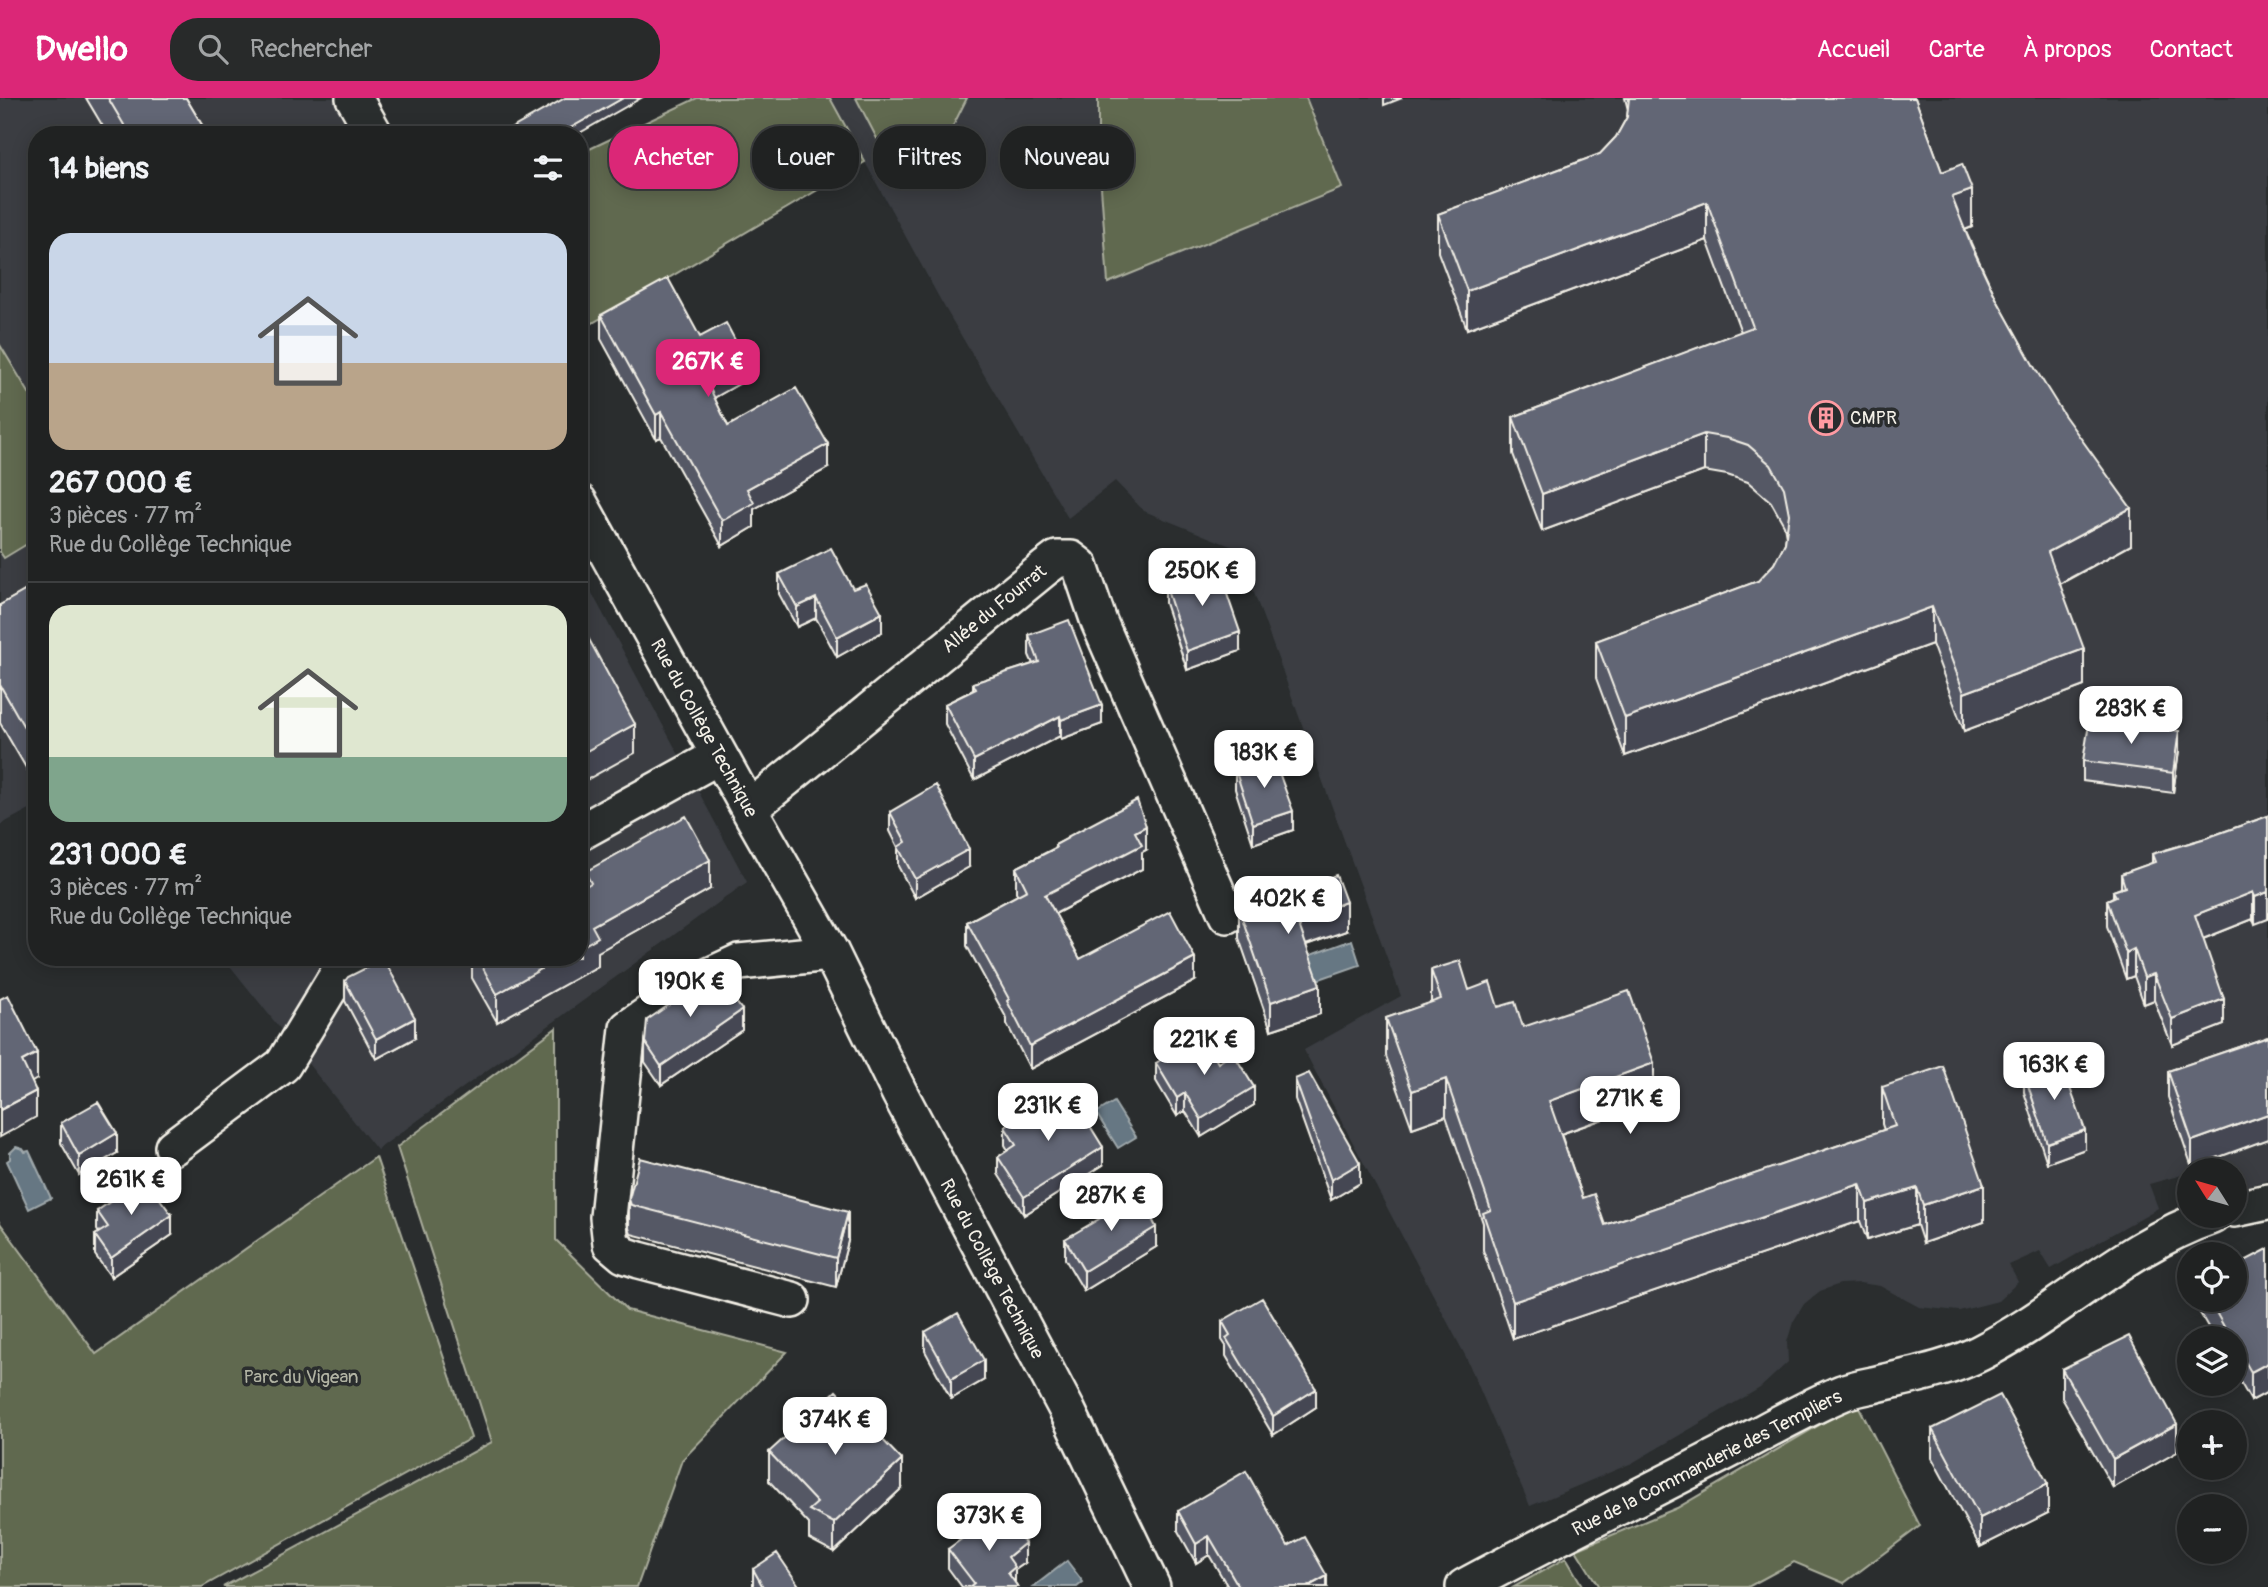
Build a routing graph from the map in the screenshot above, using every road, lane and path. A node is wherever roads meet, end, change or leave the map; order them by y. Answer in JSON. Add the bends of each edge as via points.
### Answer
{"nodes":[{"id":1,"x":354,"y":98,"type":"edge"},
{"id":2,"x":370,"y":126,"type":"edge"},
{"id":3,"x":588,"y":518,"type":"edge"},
{"id":4,"x":719,"y":756,"type":"junction"},
{"id":5,"x":749,"y":809,"type":"junction"},
{"id":6,"x":588,"y":828,"type":"edge"},
{"id":7,"x":1227,"y":915,"type":"dead end"},
{"id":8,"x":831,"y":953,"type":"junction"},
{"id":9,"x":343,"y":966,"type":"edge"},
{"id":10,"x":173,"y":1147,"type":"dead end"},
{"id":11,"x":2268,"y":1202,"type":"edge"},
{"id":12,"x":2247,"y":1206,"type":"edge"},
{"id":13,"x":2180,"y":1228,"type":"edge"},
{"id":14,"x":792,"y":1300,"type":"dead end"},
{"id":15,"x":1152,"y":1587,"type":"edge"},
{"id":16,"x":1464,"y":1587,"type":"edge"}],
"edges":[{"from":1,"to":2,"type":"street"},
{"from":3,"to":4,"type":"street","name":"Rue du Collège Technique"},
{"from":4,"to":5,"type":"street","name":"Rue du Collège Technique"},
{"from":4,"to":6,"type":"street"},
{"from":5,"to":7,"type":"street","name":"Allée du Fourrat","via":[[1045,568],[1057,559],[1071,559],[1080,566],[1099,622]]},
{"from":5,"to":8,"type":"street","name":"Rue du Collège Technique"},
{"from":8,"to":14,"type":"street","via":[[739,962],[694,983],[628,1028],[608,1217],[611,1244],[639,1260]]},
{"from":8,"to":15,"type":"street","name":"Rue du Collège Technique","via":[[1067,1410]]},
{"from":9,"to":10,"type":"street","via":[[283,1065]]},
{"from":11,"to":12,"type":"street"},
{"from":13,"to":16,"type":"street","name":"Rue de la Commanderie des Templiers","via":[[1977,1355],[1844,1392]]}]}
